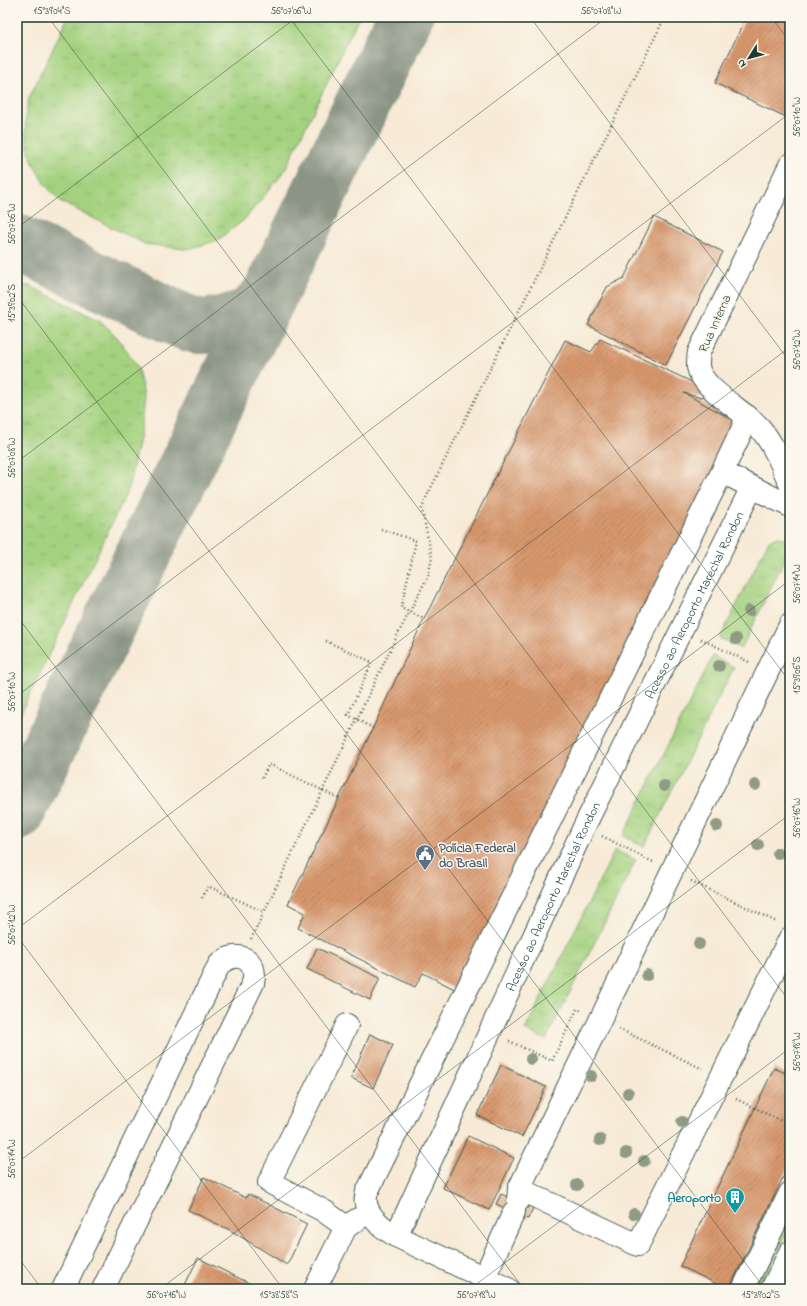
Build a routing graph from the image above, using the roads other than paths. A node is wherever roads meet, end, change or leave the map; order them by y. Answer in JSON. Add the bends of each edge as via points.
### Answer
{"nodes":[{"id":1,"x":790,"y":165,"type":"edge"},
{"id":2,"x":747,"y":416,"type":"junction"},
{"id":3,"x":722,"y":472,"type":"junction"},
{"id":4,"x":790,"y":484,"type":"edge"},
{"id":5,"x":752,"y":487,"type":"junction"},
{"id":6,"x":790,"y":506,"type":"edge"},
{"id":7,"x":790,"y":626,"type":"edge"},
{"id":8,"x":790,"y":938,"type":"edge"},
{"id":9,"x":347,"y":1025,"type":"dead end"},
{"id":10,"x":790,"y":1193,"type":"edge"},
{"id":11,"x":517,"y":1201,"type":"junction"},
{"id":12,"x":369,"y":1212,"type":"junction"},
{"id":13,"x":346,"y":1227,"type":"junction"},
{"id":14,"x":396,"y":1236,"type":"junction"},
{"id":15,"x":790,"y":1252,"type":"edge"},
{"id":16,"x":484,"y":1278,"type":"junction"},
{"id":17,"x":63,"y":1289,"type":"edge"},
{"id":18,"x":103,"y":1289,"type":"edge"},
{"id":19,"x":315,"y":1289,"type":"edge"},
{"id":20,"x":508,"y":1289,"type":"edge"},
{"id":21,"x":743,"y":1289,"type":"edge"},
{"id":22,"x":772,"y":1289,"type":"edge"}],
"edges":[{"from":1,"to":2,"type":"main road","name":"Rua Interna","via":[[698,352],[698,367],[702,377],[723,398]]},
{"from":2,"to":3,"type":"main road"},
{"from":2,"to":4,"type":"main road","name":"Rua Interna","via":[[770,442]]},
{"from":3,"to":5,"type":"main road"},
{"from":3,"to":12,"type":"main road","via":[[367,1192],[366,1205]]},
{"from":5,"to":6,"type":"main road"},
{"from":5,"to":14,"type":"main road","name":"Acesso ao Aeroporto Marechal Rondon","via":[[584,827]]},
{"from":7,"to":11,"type":"main road"},
{"from":8,"to":11,"type":"main road","via":[[638,1245]]},
{"from":9,"to":13,"type":"main road","via":[[268,1182],[324,1211]]},
{"from":10,"to":21,"type":"main road"},
{"from":11,"to":16,"type":"main road"},
{"from":12,"to":13,"type":"main road"},
{"from":12,"to":14,"type":"main road","via":[[375,1221]]},
{"from":13,"to":19,"type":"main road"},
{"from":14,"to":16,"type":"main road"},
{"from":15,"to":22,"type":"main road"},
{"from":16,"to":20,"type":"main road"},
{"from":17,"to":18,"type":"main road","via":[[219,965],[229,957],[247,960],[254,968],[253,983]]}]}
